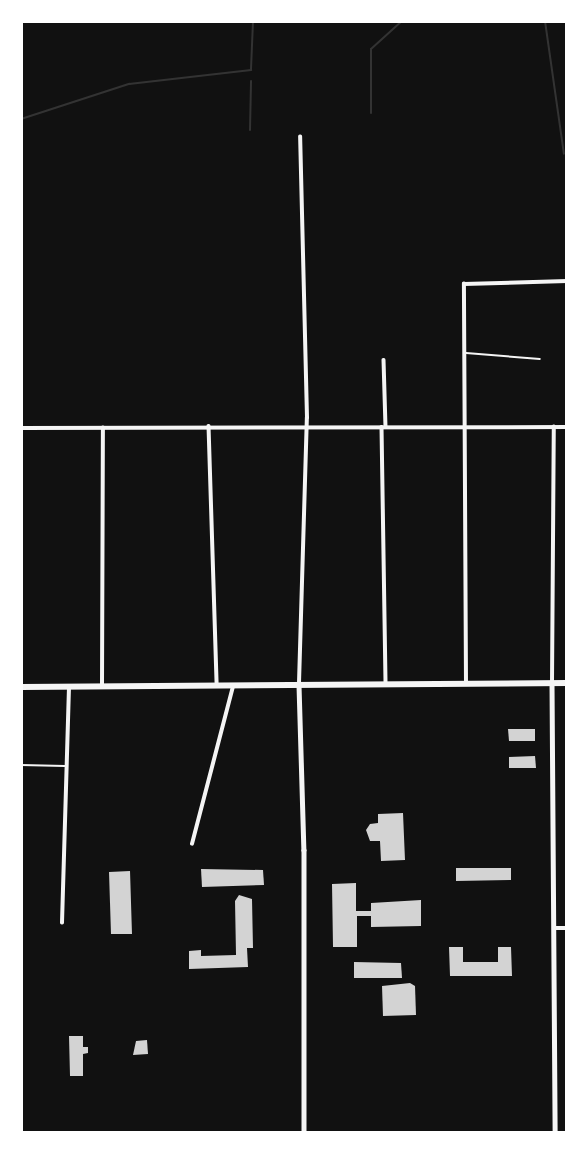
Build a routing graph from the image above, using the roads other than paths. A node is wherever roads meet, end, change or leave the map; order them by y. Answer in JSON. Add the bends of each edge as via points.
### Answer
{"nodes":[{"id":1,"x":300,"y":137,"type":"dead end"},
{"id":2,"x":567,"y":281,"type":"edge"},
{"id":3,"x":464,"y":352,"type":"junction"},
{"id":4,"x":540,"y":359,"type":"dead end"},
{"id":5,"x":384,"y":360,"type":"dead end"},
{"id":6,"x":209,"y":426,"type":"junction"},
{"id":7,"x":465,"y":426,"type":"junction"},
{"id":8,"x":303,"y":427,"type":"junction"},
{"id":9,"x":384,"y":427,"type":"junction"},
{"id":10,"x":21,"y":428,"type":"edge"},
{"id":11,"x":103,"y":428,"type":"junction"},
{"id":12,"x":554,"y":428,"type":"junction"},
{"id":13,"x":567,"y":428,"type":"edge"},
{"id":14,"x":567,"y":682,"type":"edge"},
{"id":15,"x":466,"y":683,"type":"junction"},
{"id":16,"x":552,"y":683,"type":"junction"},
{"id":17,"x":386,"y":684,"type":"junction"},
{"id":18,"x":217,"y":685,"type":"junction"},
{"id":19,"x":233,"y":685,"type":"junction"},
{"id":20,"x":299,"y":685,"type":"junction"},
{"id":21,"x":69,"y":686,"type":"junction"},
{"id":22,"x":102,"y":686,"type":"junction"},
{"id":23,"x":21,"y":687,"type":"edge"},
{"id":24,"x":21,"y":765,"type":"edge"},
{"id":25,"x":68,"y":766,"type":"junction"},
{"id":26,"x":192,"y":844,"type":"dead end"},
{"id":27,"x":62,"y":923,"type":"dead end"},
{"id":28,"x":554,"y":928,"type":"junction"},
{"id":29,"x":567,"y":928,"type":"edge"},
{"id":30,"x":304,"y":1133,"type":"edge"},
{"id":31,"x":555,"y":1133,"type":"edge"}],
"edges":[{"from":1,"to":8,"type":"street","via":[[307,418]]},
{"from":2,"to":3,"type":"street","via":[[464,284]]},
{"from":3,"to":4,"type":"lane"},
{"from":3,"to":7,"type":"street"},
{"from":5,"to":9,"type":"street"},
{"from":6,"to":8,"type":"street"},
{"from":6,"to":11,"type":"street"},
{"from":6,"to":18,"type":"street"},
{"from":7,"to":9,"type":"street"},
{"from":7,"to":12,"type":"street"},
{"from":7,"to":15,"type":"street"},
{"from":8,"to":9,"type":"street"},
{"from":8,"to":20,"type":"street"},
{"from":9,"to":17,"type":"street"},
{"from":10,"to":11,"type":"street"},
{"from":11,"to":22,"type":"street"},
{"from":12,"to":13,"type":"street"},
{"from":12,"to":16,"type":"street"},
{"from":14,"to":16,"type":"main road"},
{"from":15,"to":16,"type":"main road"},
{"from":15,"to":17,"type":"main road"},
{"from":16,"to":28,"type":"street"},
{"from":17,"to":20,"type":"main road"},
{"from":18,"to":19,"type":"main road"},
{"from":18,"to":22,"type":"main road"},
{"from":19,"to":20,"type":"main road"},
{"from":19,"to":26,"type":"street"},
{"from":20,"to":30,"type":"street"},
{"from":21,"to":22,"type":"main road"},
{"from":21,"to":23,"type":"main road"},
{"from":21,"to":25,"type":"street"},
{"from":24,"to":25,"type":"lane"},
{"from":25,"to":27,"type":"street"},
{"from":28,"to":29,"type":"street"},
{"from":28,"to":31,"type":"street"}]}
